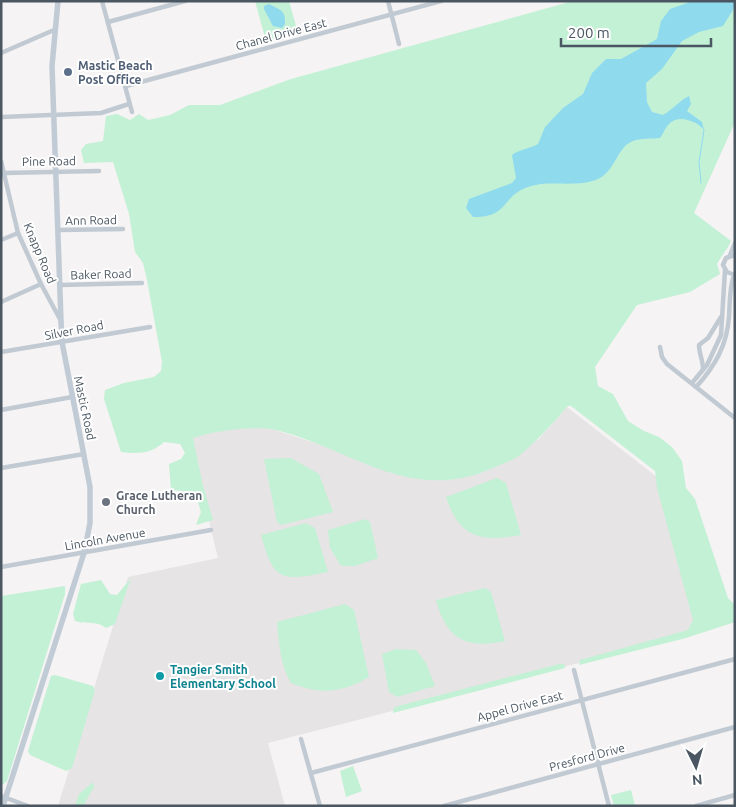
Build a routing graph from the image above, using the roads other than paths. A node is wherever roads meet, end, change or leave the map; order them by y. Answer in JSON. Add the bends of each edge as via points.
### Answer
{"nodes":[{"id":1,"x":58,"y":1,"type":"edge"},
{"id":2,"x":102,"y":1,"type":"edge"},
{"id":3,"x":185,"y":1,"type":"edge"},
{"id":4,"x":388,"y":1,"type":"edge"},
{"id":5,"x":441,"y":1,"type":"edge"},
{"id":6,"x":391,"y":14,"type":"junction"},
{"id":7,"x":108,"y":22,"type":"junction"},
{"id":8,"x":54,"y":30,"type":"junction"},
{"id":9,"x":399,"y":44,"type":"dead end"},
{"id":10,"x":1,"y":53,"type":"edge"},
{"id":11,"x":126,"y":86,"type":"junction"},
{"id":12,"x":129,"y":104,"type":"junction"},
{"id":13,"x":132,"y":112,"type":"dead end"},
{"id":14,"x":54,"y":114,"type":"junction"},
{"id":15,"x":1,"y":118,"type":"edge"},
{"id":16,"x":1,"y":161,"type":"edge"},
{"id":17,"x":57,"y":171,"type":"junction"},
{"id":18,"x":99,"y":171,"type":"dead end"},
{"id":19,"x":3,"y":174,"type":"edge"},
{"id":20,"x":123,"y":229,"type":"dead end"},
{"id":21,"x":59,"y":230,"type":"junction"},
{"id":22,"x":18,"y":233,"type":"junction"},
{"id":23,"x":1,"y":240,"type":"edge"},
{"id":24,"x":735,"y":243,"type":"edge"},
{"id":25,"x":732,"y":255,"type":"edge"},
{"id":26,"x":725,"y":270,"type":"junction"},
{"id":27,"x":734,"y":275,"type":"edge"},
{"id":28,"x":142,"y":283,"type":"dead end"},
{"id":29,"x":41,"y":284,"type":"junction"},
{"id":30,"x":60,"y":286,"type":"junction"},
{"id":31,"x":1,"y":302,"type":"edge"},
{"id":32,"x":722,"y":316,"type":"junction"},
{"id":33,"x":61,"y":321,"type":"junction"},
{"id":34,"x":150,"y":327,"type":"dead end"},
{"id":35,"x":62,"y":342,"type":"junction"},
{"id":36,"x":660,"y":347,"type":"dead end"},
{"id":37,"x":1,"y":352,"type":"edge"},
{"id":38,"x":703,"y":360,"type":"junction"},
{"id":39,"x":709,"y":360,"type":"junction"},
{"id":40,"x":715,"y":363,"type":"junction"},
{"id":41,"x":703,"y":369,"type":"junction"},
{"id":42,"x":692,"y":383,"type":"junction"},
{"id":43,"x":697,"y":386,"type":"junction"},
{"id":44,"x":72,"y":397,"type":"junction"},
{"id":45,"x":1,"y":410,"type":"edge"},
{"id":46,"x":735,"y":418,"type":"edge"},
{"id":47,"x":84,"y":454,"type":"junction"},
{"id":48,"x":1,"y":468,"type":"edge"},
{"id":49,"x":211,"y":530,"type":"dead end"},
{"id":50,"x":84,"y":552,"type":"junction"},
{"id":51,"x":1,"y":567,"type":"edge"},
{"id":52,"x":735,"y":659,"type":"edge"},
{"id":53,"x":574,"y":670,"type":"dead end"},
{"id":54,"x":581,"y":701,"type":"junction"},
{"id":55,"x":735,"y":727,"type":"edge"},
{"id":56,"x":301,"y":739,"type":"dead end"},
{"id":57,"x":598,"y":764,"type":"junction"},
{"id":58,"x":311,"y":773,"type":"junction"},
{"id":59,"x":735,"y":796,"type":"edge"},
{"id":60,"x":4,"y":797,"type":"edge"},
{"id":61,"x":3,"y":806,"type":"edge"},
{"id":62,"x":28,"y":806,"type":"edge"},
{"id":63,"x":320,"y":806,"type":"edge"},
{"id":64,"x":444,"y":806,"type":"edge"},
{"id":65,"x":609,"y":806,"type":"edge"},
{"id":66,"x":696,"y":806,"type":"edge"}],
"edges":[{"from":1,"to":8,"type":"main road","name":"Mastic Road"},
{"from":2,"to":7,"type":"street"},
{"from":3,"to":7,"type":"street"},
{"from":4,"to":6,"type":"street"},
{"from":5,"to":6,"type":"street","name":"Chanel Drive East"},
{"from":6,"to":9,"type":"street"},
{"from":6,"to":11,"type":"street","name":"Chanel Drive East"},
{"from":7,"to":11,"type":"street"},
{"from":8,"to":10,"type":"street"},
{"from":8,"to":14,"type":"main road","name":"Mastic Road"},
{"from":11,"to":12,"type":"street"},
{"from":12,"to":13,"type":"street"},
{"from":12,"to":14,"type":"street","via":[[101,113]]},
{"from":14,"to":15,"type":"street"},
{"from":14,"to":17,"type":"main road","name":"Mastic Road"},
{"from":16,"to":19,"type":"street","name":"Knapp Road"},
{"from":17,"to":18,"type":"street","name":"Pine Road"},
{"from":17,"to":19,"type":"street","name":"Pine Road"},
{"from":17,"to":21,"type":"main road","name":"Mastic Road"},
{"from":19,"to":22,"type":"street","name":"Knapp Road"},
{"from":20,"to":21,"type":"street","name":"Ann Road"},
{"from":21,"to":30,"type":"main road","name":"Mastic Road"},
{"from":22,"to":23,"type":"street"},
{"from":22,"to":29,"type":"street","name":"Knapp Road"},
{"from":24,"to":25,"type":"street"},
{"from":25,"to":26,"type":"street","via":[[724,261]]},
{"from":26,"to":27,"type":"street"},
{"from":26,"to":32,"type":"street"},
{"from":27,"to":40,"type":"street","via":[[729,289],[727,333]]},
{"from":28,"to":30,"type":"street","name":"Baker Road"},
{"from":29,"to":31,"type":"street"},
{"from":29,"to":33,"type":"street","name":"Knapp Road"},
{"from":30,"to":33,"type":"main road","name":"Mastic Road"},
{"from":32,"to":38,"type":"street","via":[[708,338],[699,345]]},
{"from":32,"to":39,"type":"street","via":[[721,335]]},
{"from":33,"to":35,"type":"main road","name":"Mastic Road"},
{"from":34,"to":35,"type":"street","name":"Silver Road"},
{"from":35,"to":37,"type":"street","name":"Silver Road"},
{"from":35,"to":44,"type":"main road","name":"Mastic Road"},
{"from":36,"to":42,"type":"street","via":[[667,364]]},
{"from":38,"to":39,"type":"street"},
{"from":38,"to":41,"type":"street"},
{"from":39,"to":40,"type":"street"},
{"from":39,"to":41,"type":"street"},
{"from":40,"to":43,"type":"street"},
{"from":41,"to":42,"type":"street"},
{"from":42,"to":43,"type":"street"},
{"from":43,"to":46,"type":"street"},
{"from":44,"to":45,"type":"street"},
{"from":44,"to":47,"type":"main road","name":"Mastic Road"},
{"from":47,"to":48,"type":"street"},
{"from":47,"to":50,"type":"main road","name":"Mastic Road","via":[[91,512]]},
{"from":49,"to":50,"type":"street","name":"Lincoln Avenue"},
{"from":50,"to":51,"type":"street","name":"Lincoln Avenue"},
{"from":50,"to":60,"type":"main road","name":"Mastic Road"},
{"from":52,"to":54,"type":"street","name":"Appel Drive East"},
{"from":53,"to":54,"type":"street"},
{"from":54,"to":57,"type":"street"},
{"from":54,"to":58,"type":"street","name":"Appel Drive East"},
{"from":55,"to":57,"type":"street","name":"Presford Drive"},
{"from":56,"to":58,"type":"street"},
{"from":57,"to":64,"type":"street","name":"Presford Drive"},
{"from":57,"to":65,"type":"street"},
{"from":58,"to":63,"type":"street"},
{"from":59,"to":66,"type":"street"},
{"from":60,"to":61,"type":"main road","name":"Mastic Road"},
{"from":60,"to":62,"type":"street"}]}
